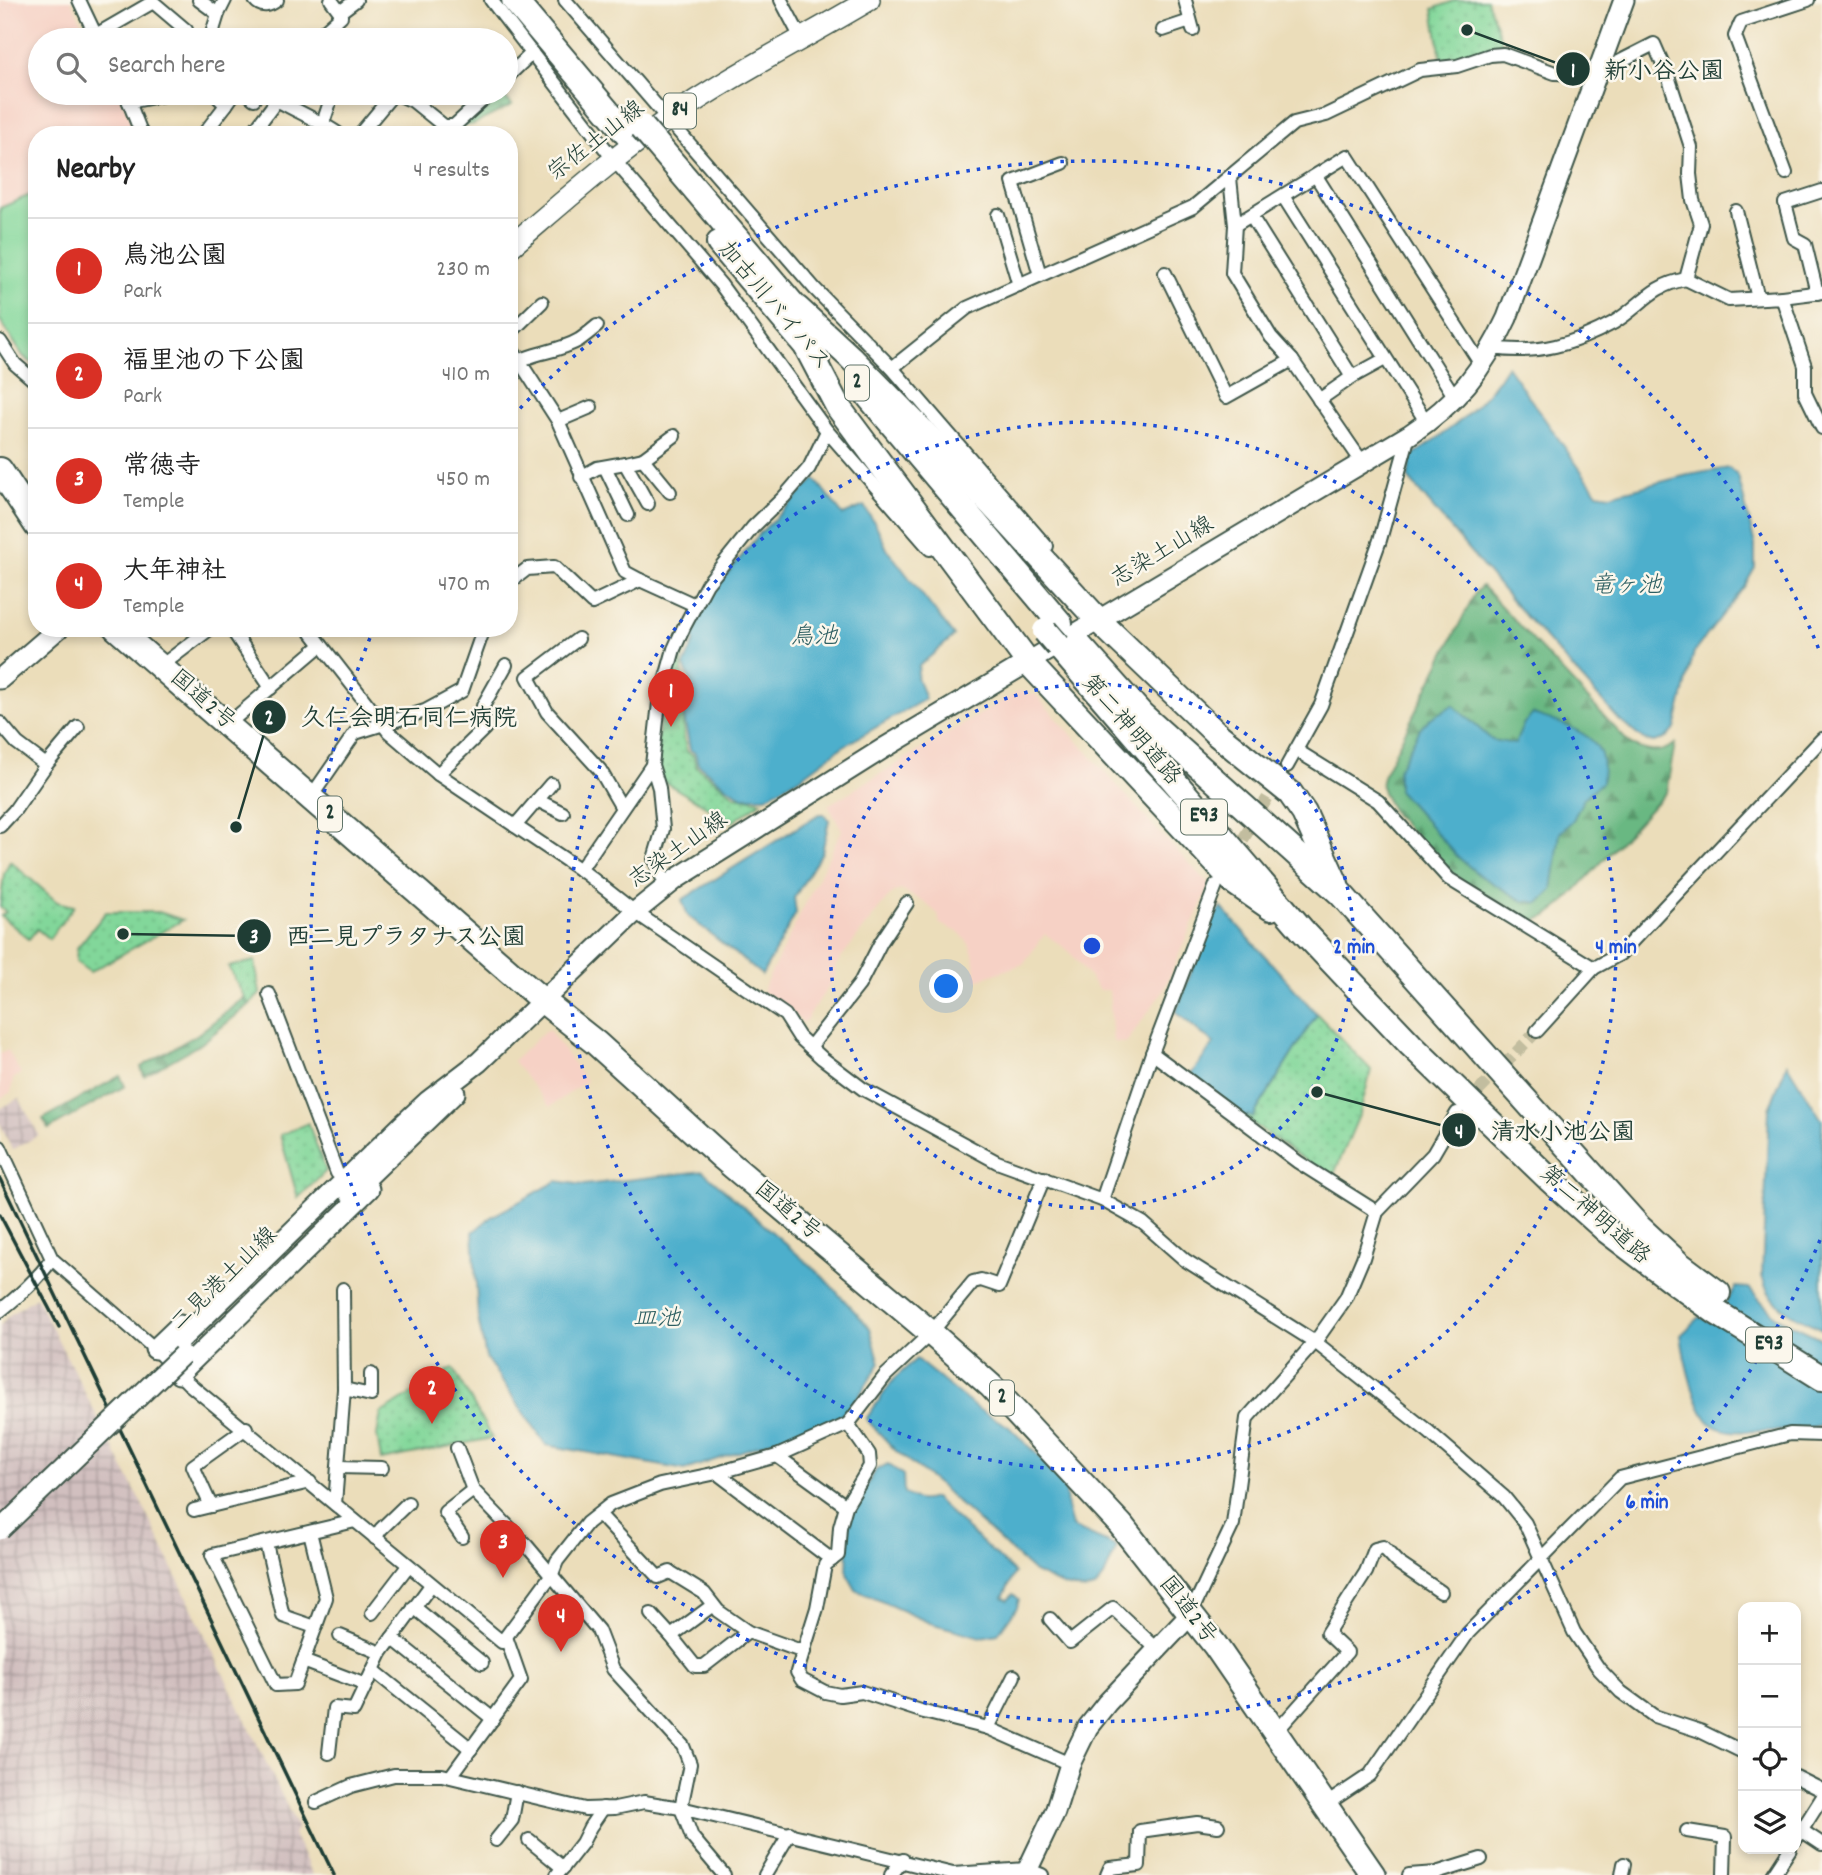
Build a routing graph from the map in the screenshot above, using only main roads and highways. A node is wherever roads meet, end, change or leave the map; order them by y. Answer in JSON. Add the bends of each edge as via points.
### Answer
{"nodes":[{"id":1,"x":514,"y":0,"type":"edge"},
{"id":2,"x":535,"y":0,"type":"edge"},
{"id":3,"x":869,"y":0,"type":"edge"},
{"id":4,"x":1624,"y":0,"type":"edge"},
{"id":5,"x":642,"y":140,"type":"junction"},
{"id":6,"x":518,"y":240,"type":"edge"},
{"id":7,"x":798,"y":309,"type":"junction"},
{"id":8,"x":807,"y":348,"type":"junction"},
{"id":9,"x":0,"y":470,"type":"edge"},
{"id":10,"x":28,"y":512,"type":"edge"},
{"id":11,"x":1099,"y":621,"type":"junction"},
{"id":12,"x":47,"y":637,"type":"edge"},
{"id":13,"x":127,"y":637,"type":"edge"},
{"id":14,"x":1064,"y":641,"type":"junction"},
{"id":15,"x":1028,"y":662,"type":"junction"},
{"id":16,"x":4,"y":670,"type":"edge"},
{"id":17,"x":1340,"y":893,"type":"junction"},
{"id":18,"x":1303,"y":931,"type":"junction"},
{"id":19,"x":543,"y":1001,"type":"junction"},
{"id":20,"x":479,"y":1062,"type":"junction"},
{"id":21,"x":428,"y":1101,"type":"junction"},
{"id":22,"x":1721,"y":1306,"type":"junction"},
{"id":23,"x":173,"y":1356,"type":"junction"},
{"id":24,"x":1822,"y":1359,"type":"edge"},
{"id":25,"x":1822,"y":1378,"type":"edge"},
{"id":26,"x":0,"y":1513,"type":"edge"},
{"id":27,"x":0,"y":1531,"type":"edge"},
{"id":28,"x":1189,"y":1615,"type":"junction"},
{"id":29,"x":1031,"y":1873,"type":"edge"},
{"id":30,"x":1373,"y":1875,"type":"edge"}],
"edges":[{"from":1,"to":5,"type":"highway","name":"加古川バイパス","number":"2"},
{"from":2,"to":5,"type":"highway","name":"加古川バイパス","number":"2"},
{"from":3,"to":6,"type":"main road","name":"宗佐土山線","number":"84","via":[[668,119]]},
{"from":4,"to":11,"type":"main road","name":"志染土山線","via":[[1493,348],[1456,399],[1409,435]]},
{"from":5,"to":7,"type":"highway","name":"加古川バイパス","number":"2"},
{"from":5,"to":8,"type":"highway","name":"加古川バイパス","number":"2"},
{"from":7,"to":11,"type":"highway","via":[[946,455]]},
{"from":7,"to":14,"type":"highway","name":"加古川バイパス","number":"2"},
{"from":8,"to":14,"type":"highway","name":"加古川バイパス","number":"2"},
{"from":8,"to":15,"type":"highway","via":[[838,407]]},
{"from":9,"to":10,"type":"highway"},
{"from":11,"to":15,"type":"main road","name":"志染土山線"},
{"from":11,"to":17,"type":"highway","via":[[1217,735],[1290,793],[1304,813]]},
{"from":12,"to":16,"type":"main road"},
{"from":13,"to":19,"type":"highway","name":"国道2号","number":"2"},
{"from":14,"to":17,"type":"highway","name":"第二神明道路","number":"E93"},
{"from":14,"to":18,"type":"highway","name":"第二神明道路","number":"E93"},
{"from":15,"to":18,"type":"highway","via":[[1235,883]]},
{"from":15,"to":19,"type":"main road","name":"志染土山線","via":[[666,886]]},
{"from":17,"to":22,"type":"highway","name":"第二神明道路","number":"E93","via":[[1639,1227]]},
{"from":18,"to":22,"type":"highway","name":"第二神明道路","number":"E93","via":[[1411,1045],[1549,1179],[1607,1231]]},
{"from":19,"to":20,"type":"main road","name":"二見港土山線"},
{"from":19,"to":28,"type":"highway","name":"国道2号","number":"2","via":[[991,1386],[1121,1525]]},
{"from":20,"to":21,"type":"main road","name":"二見港土山線"},
{"from":20,"to":23,"type":"main road","name":"二見港土山線","via":[[449,1100]]},
{"from":21,"to":23,"type":"main road","name":"二見港土山線"},
{"from":21,"to":23,"type":"main road","via":[[399,1116],[337,1173]]},
{"from":22,"to":24,"type":"highway","name":"第二神明道路","number":"E93"},
{"from":22,"to":25,"type":"highway","name":"第二神明道路","number":"E93"},
{"from":23,"to":26,"type":"main road","name":"二見港土山線"},
{"from":23,"to":27,"type":"main road","name":"二見港土山線","bridge":true},
{"from":28,"to":29,"type":"main road","via":[[1088,1727]]},
{"from":28,"to":30,"type":"highway","name":"国道2号","number":"2","via":[[1215,1645]]}]}
